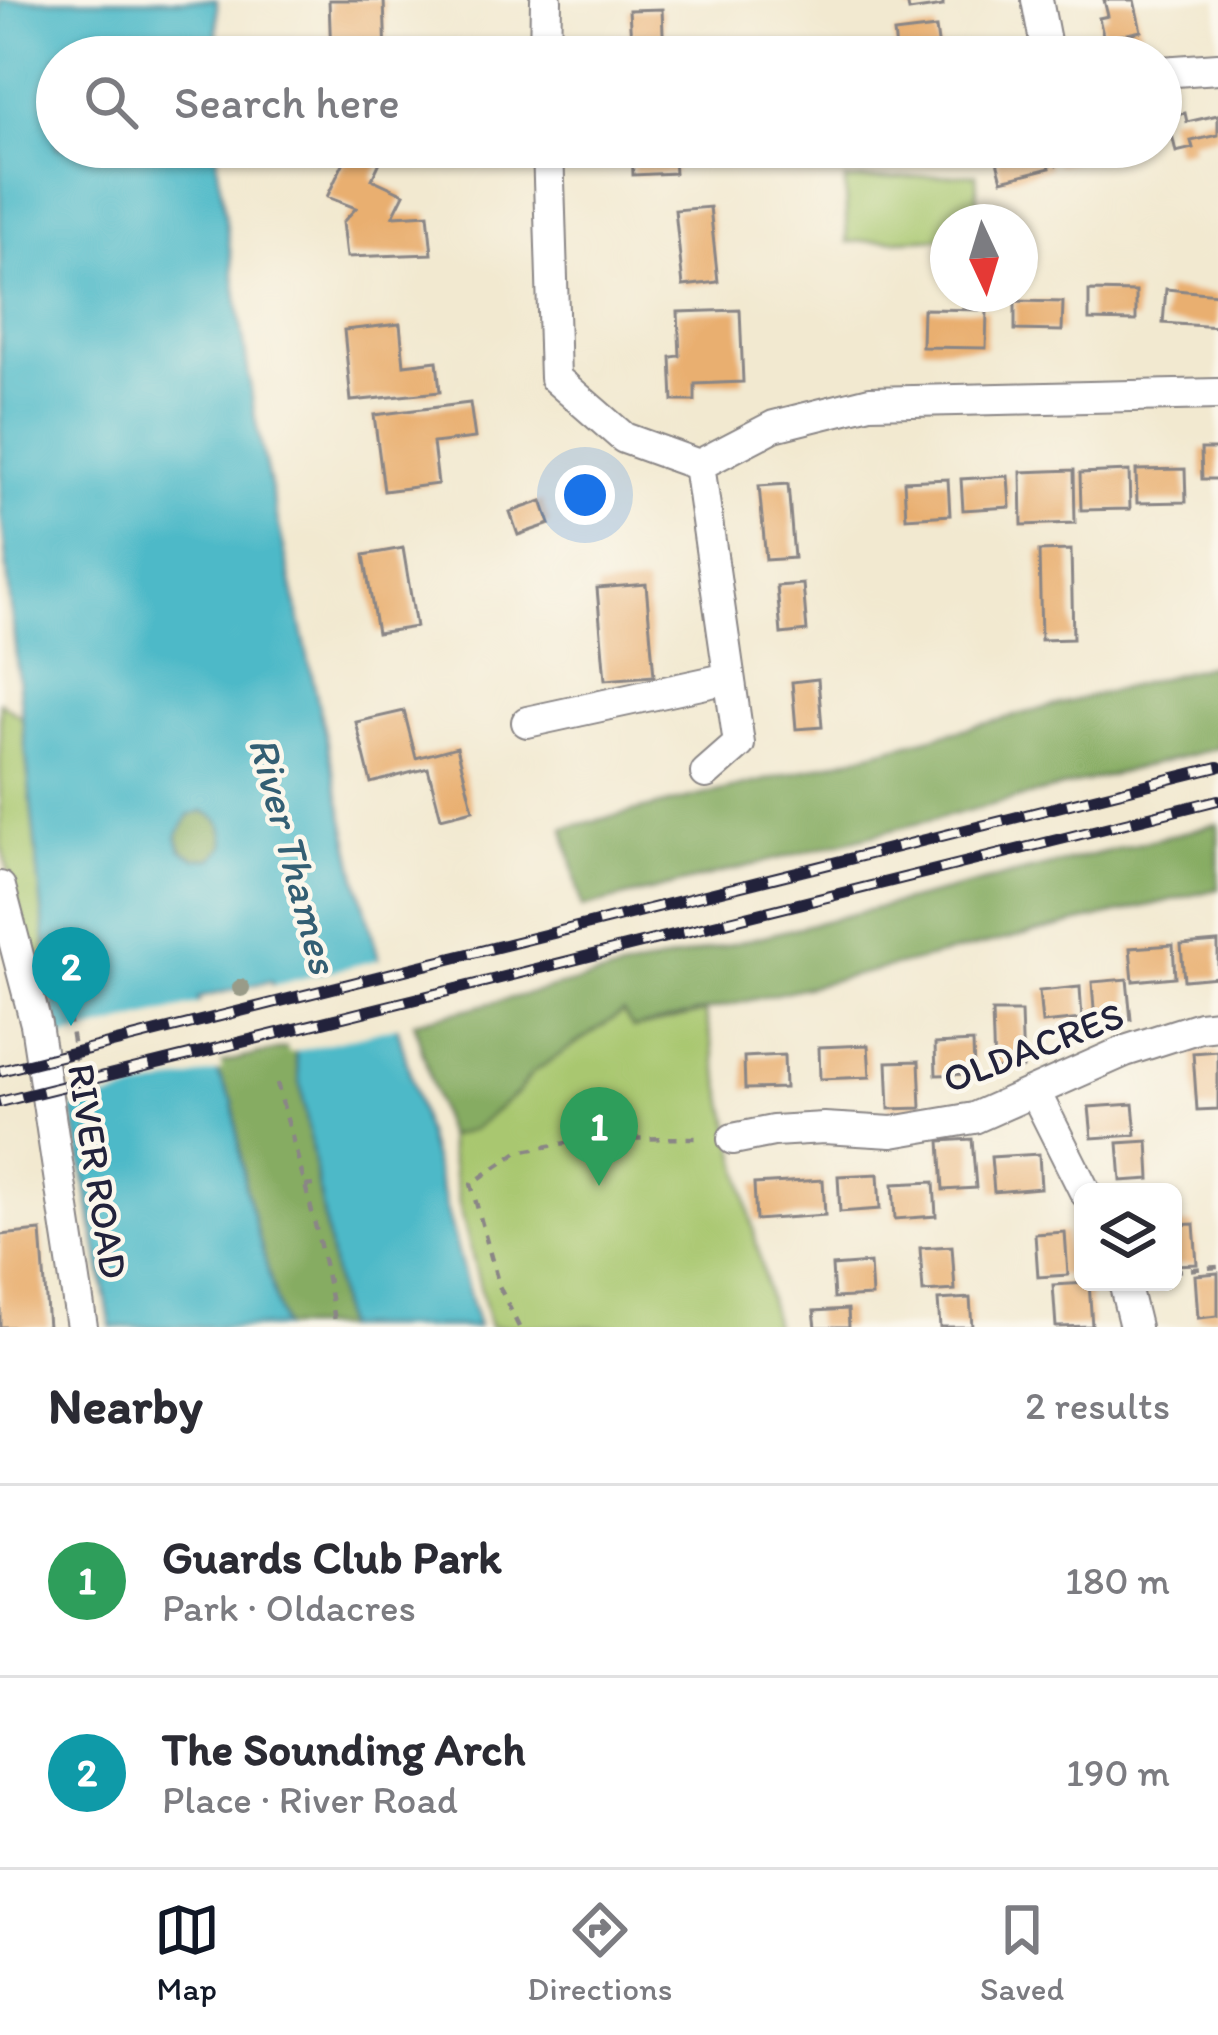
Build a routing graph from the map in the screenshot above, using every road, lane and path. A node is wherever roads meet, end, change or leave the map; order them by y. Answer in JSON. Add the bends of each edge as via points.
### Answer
{"nodes":[{"id":1,"x":546,"y":0,"type":"edge"},
{"id":2,"x":1036,"y":0,"type":"edge"},
{"id":3,"x":545,"y":36,"type":"edge"},
{"id":4,"x":1044,"y":36,"type":"edge"},
{"id":5,"x":1218,"y":68,"type":"edge"},
{"id":6,"x":1182,"y":71,"type":"edge"},
{"id":7,"x":549,"y":168,"type":"edge"},
{"id":8,"x":1218,"y":394,"type":"edge"},
{"id":9,"x":699,"y":465,"type":"junction"},
{"id":10,"x":729,"y":678,"type":"junction"},
{"id":11,"x":527,"y":722,"type":"dead end"},
{"id":12,"x":706,"y":773,"type":"dead end"},
{"id":13,"x":0,"y":887,"type":"edge"},
{"id":14,"x":1218,"y":1025,"type":"edge"},
{"id":15,"x":277,"y":1082,"type":"dead end"},
{"id":16,"x":1035,"y":1092,"type":"junction"},
{"id":17,"x":698,"y":1138,"type":"dead end"},
{"id":18,"x":733,"y":1139,"type":"dead end"},
{"id":19,"x":1080,"y":1183,"type":"edge"},
{"id":20,"x":321,"y":1184,"type":"dead end"},
{"id":21,"x":305,"y":1186,"type":"junction"},
{"id":22,"x":1218,"y":1267,"type":"edge"},
{"id":23,"x":1182,"y":1270,"type":"edge"},
{"id":24,"x":1126,"y":1291,"type":"edge"},
{"id":25,"x":82,"y":1327,"type":"edge"},
{"id":26,"x":336,"y":1327,"type":"edge"},
{"id":27,"x":519,"y":1327,"type":"edge"},
{"id":28,"x":1135,"y":1327,"type":"edge"}],
"edges":[{"from":1,"to":3,"type":"street"},
{"from":2,"to":4,"type":"street"},
{"from":5,"to":6,"type":"street"},
{"from":7,"to":9,"type":"street","via":[[555,378],[624,438]]},
{"from":8,"to":9,"type":"street","via":[[870,402],[774,426]]},
{"from":9,"to":10,"type":"street"},
{"from":10,"to":11,"type":"street"},
{"from":10,"to":12,"type":"street","via":[[739,744]]},
{"from":13,"to":25,"type":"street","name":"RIVER ROAD","via":[[36,1024]]},
{"from":14,"to":16,"type":"street","name":"OLDACRES","via":[[1126,1051]]},
{"from":15,"to":21,"type":"path"},
{"from":16,"to":18,"type":"street","name":"OLDACRES","via":[[939,1126]]},
{"from":16,"to":19,"type":"street"},
{"from":17,"to":27,"type":"path","via":[[587,1139],[541,1148],[518,1153],[471,1184]]},
{"from":20,"to":21,"type":"path"},
{"from":21,"to":26,"type":"path"},
{"from":22,"to":23,"type":"path"},
{"from":24,"to":28,"type":"street"}]}
